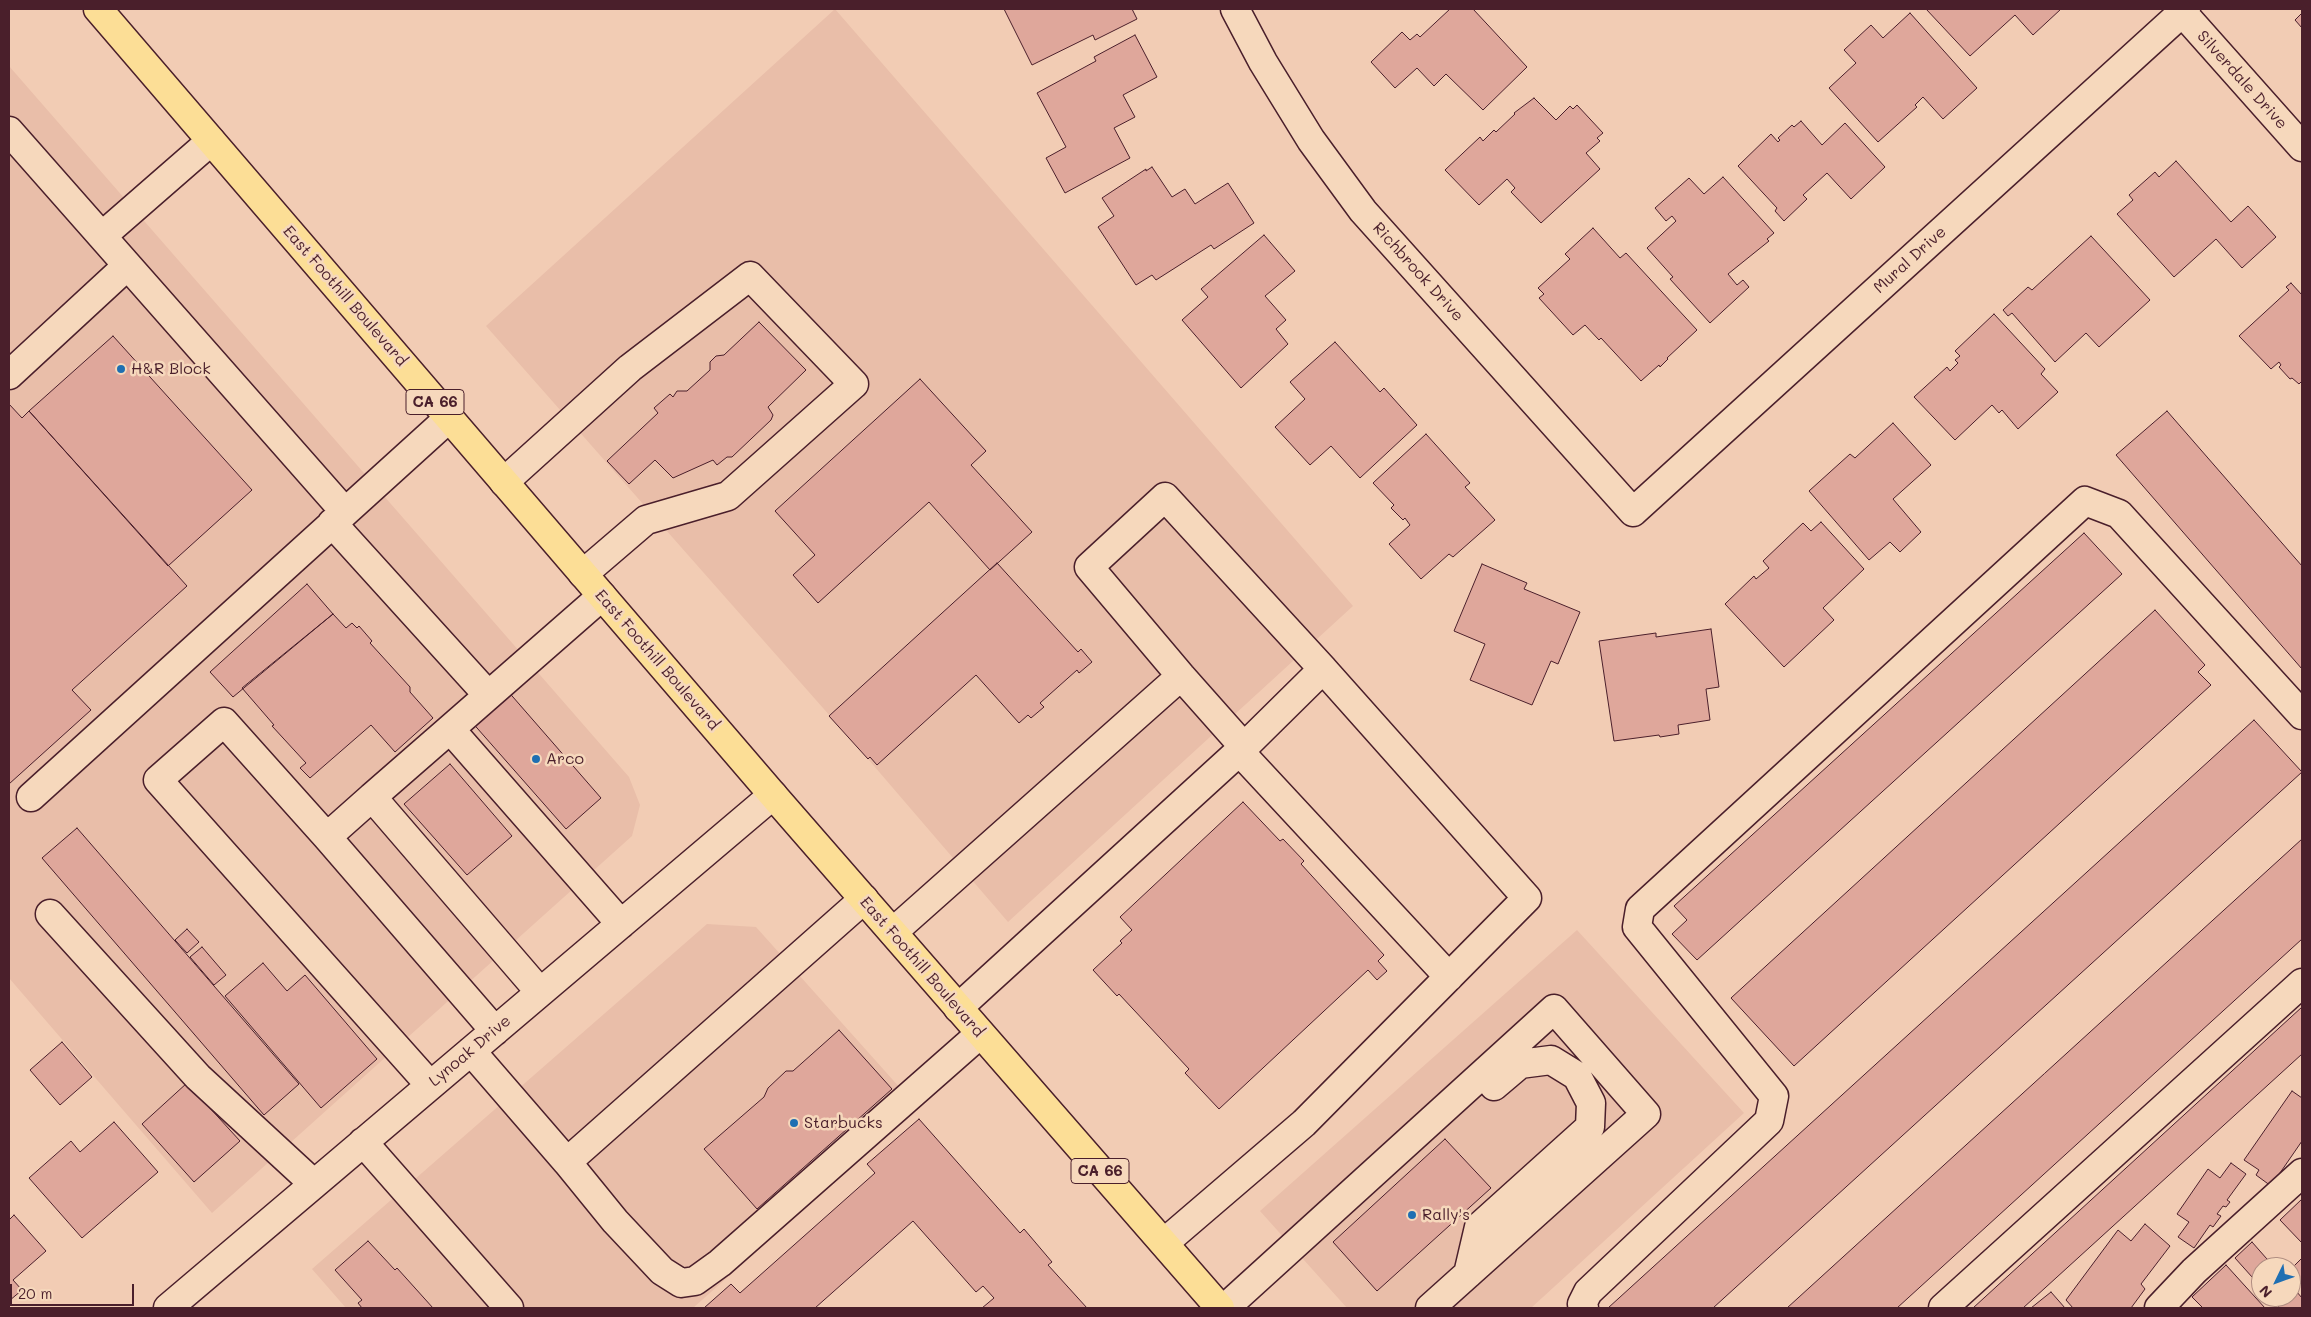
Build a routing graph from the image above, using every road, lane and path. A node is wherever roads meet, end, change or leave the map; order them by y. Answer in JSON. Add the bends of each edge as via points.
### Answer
{"nodes":[{"id":1,"x":98,"y":9,"type":"edge"},
{"id":2,"x":1235,"y":9,"type":"edge"},
{"id":3,"x":2184,"y":11,"type":"edge"},
{"id":4,"x":9,"y":132,"type":"edge"},
{"id":5,"x":211,"y":141,"type":"junction"},
{"id":6,"x":2302,"y":147,"type":"edge"},
{"id":7,"x":102,"y":236,"type":"junction"},
{"id":8,"x":127,"y":266,"type":"junction"},
{"id":9,"x":9,"y":375,"type":"edge"},
{"id":10,"x":449,"y":418,"type":"junction"},
{"id":11,"x":504,"y":482,"type":"junction"},
{"id":12,"x":1633,"y":512,"type":"joint"},
{"id":13,"x":339,"y":517,"type":"junction"},
{"id":14,"x":583,"y":574,"type":"junction"},
{"id":15,"x":602,"y":596,"type":"junction"},
{"id":16,"x":1323,"y":669,"type":"junction"},
{"id":17,"x":1181,"y":676,"type":"junction"},
{"id":18,"x":488,"y":695,"type":"junction"},
{"id":19,"x":2302,"y":715,"type":"edge"},
{"id":20,"x":450,"y":729,"type":"junction"},
{"id":21,"x":1242,"y":749,"type":"junction"},
{"id":22,"x":773,"y":795,"type":"junction"},
{"id":23,"x":31,"y":797,"type":"dead end"},
{"id":24,"x":372,"y":798,"type":"junction"},
{"id":25,"x":327,"y":836,"type":"junction"},
{"id":26,"x":864,"y":899,"type":"junction"},
{"id":27,"x":50,"y":914,"type":"dead end"},
{"id":28,"x":620,"y":924,"type":"junction"},
{"id":29,"x":893,"y":932,"type":"junction"},
{"id":30,"x":1449,"y":977,"type":"junction"},
{"id":31,"x":2302,"y":983,"type":"edge"},
{"id":32,"x":540,"y":992,"type":"junction"},
{"id":33,"x":958,"y":1008,"type":"junction"},
{"id":34,"x":495,"y":1031,"type":"junction"},
{"id":35,"x":980,"y":1034,"type":"junction"},
{"id":36,"x":471,"y":1051,"type":"junction"},
{"id":37,"x":430,"y":1085,"type":"junction"},
{"id":38,"x":363,"y":1142,"type":"junction"},
{"id":39,"x":568,"y":1162,"type":"junction"},
{"id":40,"x":2302,"y":1172,"type":"edge"},
{"id":41,"x":314,"y":1184,"type":"junction"},
{"id":42,"x":1340,"y":1203,"type":"junction"},
{"id":43,"x":1164,"y":1243,"type":"junction"},
{"id":44,"x":1468,"y":1274,"type":"junction"},
{"id":45,"x":168,"y":1308,"type":"edge"},
{"id":46,"x":509,"y":1308,"type":"edge"},
{"id":47,"x":1220,"y":1308,"type":"edge"},
{"id":48,"x":1224,"y":1308,"type":"edge"},
{"id":49,"x":1430,"y":1308,"type":"edge"},
{"id":50,"x":1584,"y":1308,"type":"edge"},
{"id":51,"x":1943,"y":1308,"type":"edge"},
{"id":52,"x":2159,"y":1308,"type":"edge"}],
"edges":[{"from":1,"to":5,"type":"main road","name":"East Foothill Boulevard","number":"CA 66"},
{"from":2,"to":12,"type":"street","name":"Richbrook Drive","via":[[1311,140],[1363,211]]},
{"from":3,"to":6,"type":"street","name":"Silverdale Drive"},
{"from":3,"to":12,"type":"street","name":"Mural Drive"},
{"from":4,"to":7,"type":"street"},
{"from":5,"to":7,"type":"street"},
{"from":5,"to":10,"type":"main road","name":"East Foothill Boulevard","number":"CA 66"},
{"from":7,"to":8,"type":"street"},
{"from":8,"to":9,"type":"street"},
{"from":8,"to":13,"type":"street"},
{"from":10,"to":11,"type":"main road","name":"East Foothill Boulevard","number":"CA 66"},
{"from":10,"to":13,"type":"street"},
{"from":11,"to":14,"type":"main road","name":"East Foothill Boulevard","number":"CA 66"},
{"from":11,"to":14,"type":"street","via":[[630,368],[750,276],[854,384],[728,496],[646,520]]},
{"from":13,"to":18,"type":"street"},
{"from":13,"to":23,"type":"street"},
{"from":14,"to":15,"type":"main road","name":"East Foothill Boulevard","number":"CA 66"},
{"from":15,"to":18,"type":"street"},
{"from":15,"to":22,"type":"main road","name":"East Foothill Boulevard","number":"CA 66"},
{"from":16,"to":17,"type":"street","via":[[1165,497],[1089,567]]},
{"from":16,"to":21,"type":"street"},
{"from":16,"to":30,"type":"street","via":[[1527,898]]},
{"from":17,"to":21,"type":"street"},
{"from":17,"to":29,"type":"street"},
{"from":18,"to":20,"type":"street"},
{"from":19,"to":50,"type":"street","via":[[2119,514],[2085,501],[1640,909],[1637,926],[1774,1096],[1769,1121],[1588,1292],[1582,1304]]},
{"from":20,"to":24,"type":"street"},
{"from":20,"to":28,"type":"street"},
{"from":21,"to":30,"type":"street"},
{"from":21,"to":33,"type":"street"},
{"from":22,"to":26,"type":"main road","name":"East Foothill Boulevard","number":"CA 66"},
{"from":22,"to":28,"type":"street","name":"Lynoak Drive"},
{"from":24,"to":25,"type":"street"},
{"from":24,"to":32,"type":"street"},
{"from":25,"to":34,"type":"street"},
{"from":25,"to":37,"type":"street","via":[[224,722],[158,780]]},
{"from":26,"to":29,"type":"main road","name":"East Foothill Boulevard","number":"CA 66"},
{"from":26,"to":39,"type":"street"},
{"from":27,"to":41,"type":"street","via":[[198,1076]]},
{"from":28,"to":32,"type":"street","name":"Lynoak Drive"},
{"from":29,"to":33,"type":"main road","name":"East Foothill Boulevard","number":"CA 66"},
{"from":30,"to":43,"type":"street","via":[[1304,1123]]},
{"from":31,"to":51,"type":"street"},
{"from":32,"to":34,"type":"street","name":"Lynoak Drive"},
{"from":33,"to":35,"type":"main road","name":"East Foothill Boulevard","number":"CA 66"},
{"from":34,"to":36,"type":"street","name":"Lynoak Drive"},
{"from":35,"to":39,"type":"street","via":[[720,1263],[695,1281],[681,1283],[662,1271],[615,1221]]},
{"from":35,"to":43,"type":"main road","name":"East Foothill Boulevard","number":"CA 66"},
{"from":36,"to":37,"type":"street","name":"Lynoak Drive"},
{"from":36,"to":39,"type":"street"},
{"from":37,"to":38,"type":"street","name":"Lynoak Drive"},
{"from":38,"to":41,"type":"street","name":"Lynoak Drive"},
{"from":38,"to":46,"type":"street"},
{"from":40,"to":52,"type":"street","via":[[2194,1270]]},
{"from":41,"to":45,"type":"street","name":"Lynoak Drive"},
{"from":42,"to":44,"type":"street","via":[[1372,1194],[1520,1064],[1551,1060],[1578,1076],[1591,1103],[1590,1127],[1479,1227]]},
{"from":42,"to":44,"type":"street","via":[[1554,1009],[1646,1114]]},
{"from":42,"to":48,"type":"street"},
{"from":43,"to":47,"type":"main road","name":"East Foothill Boulevard","number":"CA 66"},
{"from":44,"to":49,"type":"street"}]}
